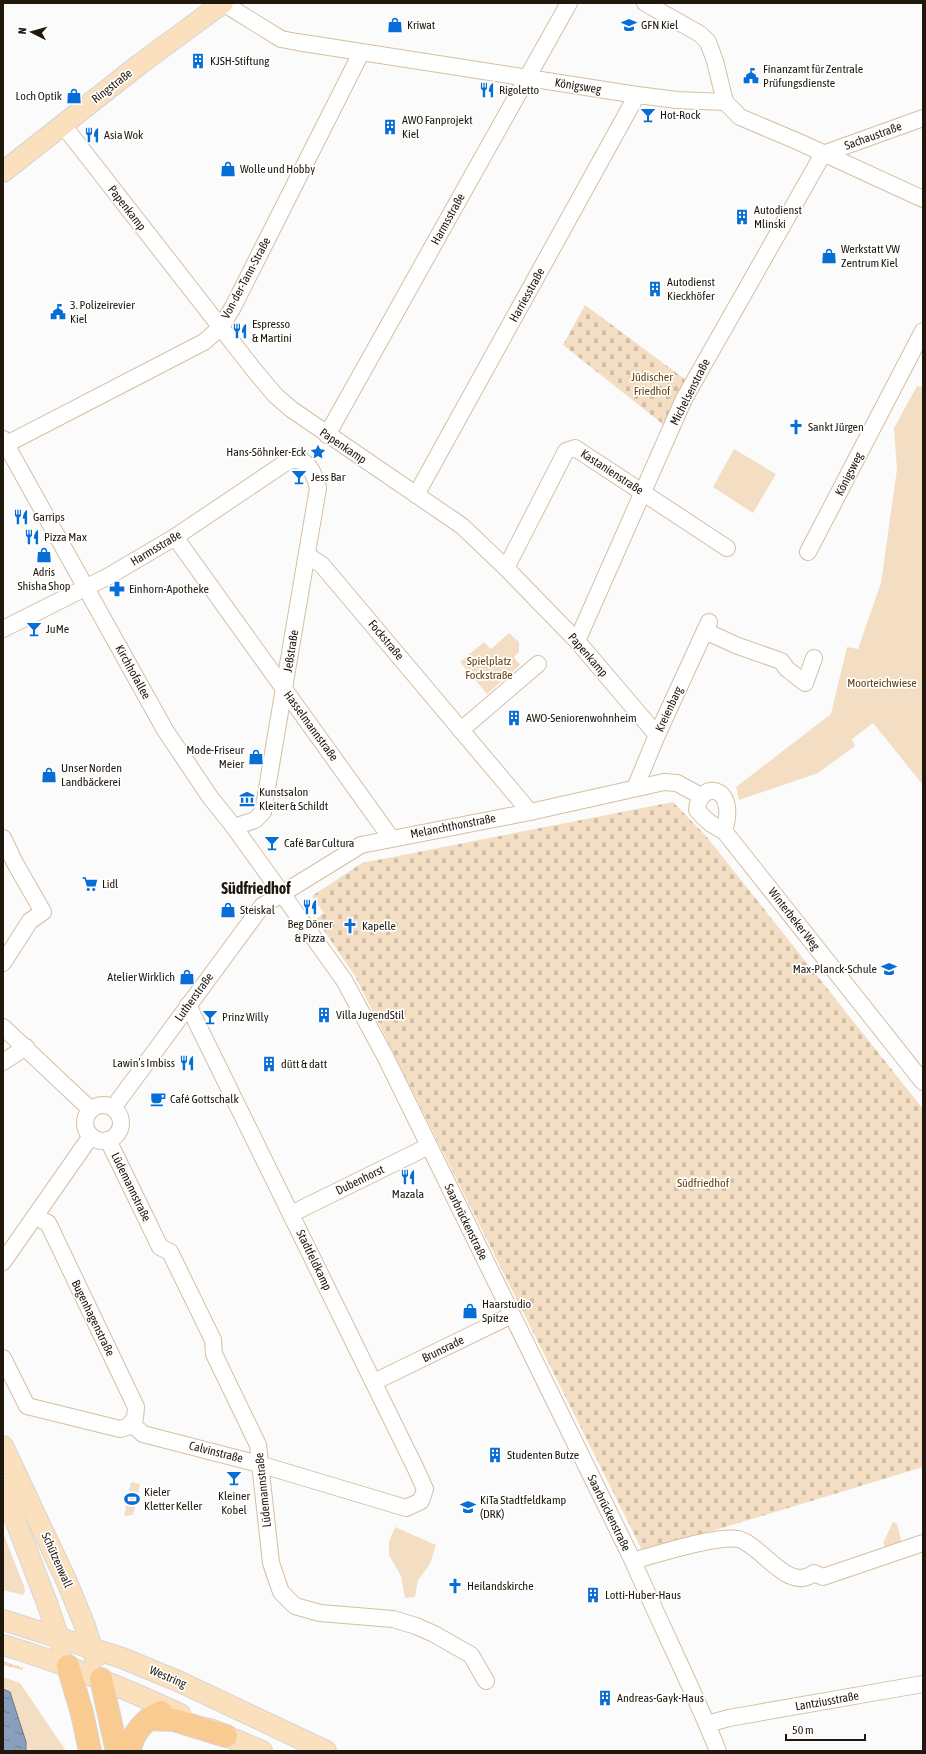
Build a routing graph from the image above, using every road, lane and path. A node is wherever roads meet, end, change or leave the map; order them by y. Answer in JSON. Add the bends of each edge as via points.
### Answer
{"nodes":[{"id":1,"x":223,"y":3,"type":"edge"},
{"id":2,"x":569,"y":3,"type":"edge"},
{"id":3,"x":644,"y":3,"type":"edge"},
{"id":4,"x":361,"y":53,"type":"junction"},
{"id":5,"x":528,"y":78,"type":"junction"},
{"id":6,"x":637,"y":95,"type":"junction"},
{"id":7,"x":726,"y":102,"type":"junction"},
{"id":8,"x":923,"y":118,"type":"edge"},
{"id":9,"x":63,"y":125,"type":"junction"},
{"id":10,"x":823,"y":154,"type":"junction"},
{"id":11,"x":3,"y":172,"type":"edge"},
{"id":12,"x":923,"y":199,"type":"edge"},
{"id":13,"x":221,"y":327,"type":"junction"},
{"id":14,"x":923,"y":331,"type":"edge"},
{"id":15,"x":327,"y":435,"type":"junction"},
{"id":16,"x":4,"y":443,"type":"edge"},
{"id":17,"x":303,"y":461,"type":"joint"},
{"id":18,"x":644,"y":492,"type":"junction"},
{"id":19,"x":416,"y":495,"type":"junction"},
{"id":20,"x":175,"y":537,"type":"junction"},
{"id":21,"x":727,"y":548,"type":"dead end"},
{"id":22,"x":808,"y":552,"type":"dead end"},
{"id":23,"x":307,"y":555,"type":"junction"},
{"id":24,"x":506,"y":568,"type":"junction"},
{"id":25,"x":85,"y":588,"type":"junction"},
{"id":26,"x":3,"y":629,"type":"edge"},
{"id":27,"x":577,"y":641,"type":"junction"},
{"id":28,"x":814,"y":658,"type":"dead end"},
{"id":29,"x":538,"y":664,"type":"dead end"},
{"id":30,"x":284,"y":688,"type":"junction"},
{"id":31,"x":461,"y":730,"type":"junction"},
{"id":32,"x":657,"y":735,"type":"junction"},
{"id":33,"x":635,"y":788,"type":"junction"},
{"id":34,"x":701,"y":796,"type":"junction"},
{"id":35,"x":530,"y":812,"type":"junction"},
{"id":36,"x":234,"y":827,"type":"junction"},
{"id":37,"x":724,"y":831,"type":"junction"},
{"id":38,"x":3,"y":838,"type":"edge"},
{"id":39,"x":391,"y":838,"type":"junction"},
{"id":40,"x":282,"y":893,"type":"junction"},
{"id":41,"x":3,"y":963,"type":"edge"},
{"id":42,"x":188,"y":1005,"type":"junction"},
{"id":43,"x":3,"y":1026,"type":"edge"},
{"id":44,"x":26,"y":1047,"type":"junction"},
{"id":45,"x":3,"y":1062,"type":"edge"},
{"id":46,"x":923,"y":1082,"type":"edge"},
{"id":47,"x":113,"y":1108,"type":"junction"},
{"id":48,"x":91,"y":1110,"type":"junction"},
{"id":49,"x":92,"y":1136,"type":"junction"},
{"id":50,"x":108,"y":1140,"type":"junction"},
{"id":51,"x":429,"y":1146,"type":"junction"},
{"id":52,"x":291,"y":1214,"type":"junction"},
{"id":53,"x":35,"y":1217,"type":"junction"},
{"id":54,"x":3,"y":1262,"type":"edge"},
{"id":55,"x":512,"y":1315,"type":"junction"},
{"id":56,"x":3,"y":1358,"type":"edge"},
{"id":57,"x":374,"y":1382,"type":"junction"},
{"id":58,"x":129,"y":1425,"type":"junction"},
{"id":59,"x":3,"y":1446,"type":"edge"},
{"id":60,"x":260,"y":1464,"type":"junction"},
{"id":61,"x":3,"y":1488,"type":"edge"},
{"id":62,"x":406,"y":1508,"type":"joint"},
{"id":63,"x":923,"y":1543,"type":"edge"},
{"id":64,"x":632,"y":1561,"type":"junction"},
{"id":65,"x":3,"y":1620,"type":"edge"},
{"id":66,"x":59,"y":1637,"type":"junction"},
{"id":67,"x":3,"y":1645,"type":"edge"},
{"id":68,"x":92,"y":1648,"type":"junction"},
{"id":69,"x":68,"y":1666,"type":"junction"},
{"id":70,"x":101,"y":1679,"type":"junction"},
{"id":71,"x":486,"y":1681,"type":"dead end"},
{"id":72,"x":923,"y":1684,"type":"edge"},
{"id":73,"x":170,"y":1710,"type":"junction"},
{"id":74,"x":149,"y":1719,"type":"junction"},
{"id":75,"x":707,"y":1724,"type":"junction"},
{"id":76,"x":226,"y":1736,"type":"junction"},
{"id":77,"x":90,"y":1751,"type":"edge"},
{"id":78,"x":117,"y":1751,"type":"edge"},
{"id":79,"x":130,"y":1751,"type":"edge"},
{"id":80,"x":262,"y":1751,"type":"edge"},
{"id":81,"x":326,"y":1751,"type":"edge"},
{"id":82,"x":718,"y":1751,"type":"edge"}],
"edges":[{"from":1,"to":4,"type":"street","name":"Königsweg","via":[[281,38]]},
{"from":1,"to":9,"type":"main road","name":"Ringstraße"},
{"from":2,"to":5,"type":"street","name":"Harmsstraße"},
{"from":3,"to":7,"type":"street","via":[[700,34],[708,42]]},
{"from":4,"to":5,"type":"street","name":"Königsweg"},
{"from":4,"to":13,"type":"street","name":"Von-der-Tann-Straße"},
{"from":5,"to":6,"type":"street","name":"Königsweg"},
{"from":5,"to":15,"type":"street","name":"Harmsstraße"},
{"from":6,"to":7,"type":"street","name":"Königsweg"},
{"from":6,"to":19,"type":"street","name":"Harriesstraße"},
{"from":7,"to":10,"type":"street","via":[[740,116]]},
{"from":8,"to":10,"type":"street","name":"Sachaustraße"},
{"from":9,"to":11,"type":"main road","name":"Ringstraße"},
{"from":9,"to":13,"type":"street","name":"Papenkamp"},
{"from":10,"to":12,"type":"street"},
{"from":10,"to":18,"type":"street","name":"Michelsenstraße","via":[[696,376]]},
{"from":13,"to":15,"type":"street","name":"Papenkamp","via":[[275,395],[291,410]]},
{"from":13,"to":16,"type":"street","name":"Von-der-Tann-Straße","via":[[204,342]]},
{"from":14,"to":22,"type":"street","name":"Königsweg"},
{"from":15,"to":19,"type":"street","name":"Papenkamp"},
{"from":16,"to":25,"type":"street","name":"Kirchhofallee"},
{"from":17,"to":20,"type":"street","name":"Harmsstraße","via":[[288,461]]},
{"from":17,"to":23,"type":"street","name":"Jeßstraße","via":[[311,467],[318,488]]},
{"from":18,"to":21,"type":"street","name":"Kastanienstraße"},
{"from":18,"to":24,"type":"street","name":"Kastanienstraße","via":[[575,448],[566,451]]},
{"from":18,"to":27,"type":"street","name":"Michelsenstraße"},
{"from":19,"to":24,"type":"street","name":"Papenkamp","via":[[462,526]]},
{"from":20,"to":25,"type":"street","name":"Harmsstraße"},
{"from":20,"to":30,"type":"street","name":"Hasselmannstraße"},
{"from":23,"to":30,"type":"street","name":"Jeßstraße"},
{"from":23,"to":31,"type":"street","name":"Fockstraße","via":[[322,565]]},
{"from":24,"to":27,"type":"street","name":"Papenkamp"},
{"from":25,"to":26,"type":"street","name":"Harmsstraße"},
{"from":25,"to":36,"type":"street","name":"Kirchhofallee","via":[[165,730],[210,797]]},
{"from":27,"to":32,"type":"street","name":"Papenkamp"},
{"from":28,"to":32,"type":"street","name":"Kreienbarg","via":[[805,683],[781,661],[738,646],[707,626]]},
{"from":29,"to":31,"type":"street"},
{"from":30,"to":36,"type":"street","name":"Jeßstraße","via":[[263,812],[255,820]]},
{"from":30,"to":39,"type":"street","name":"Hasselmannstraße"},
{"from":31,"to":35,"type":"street","name":"Fockstraße"},
{"from":32,"to":33,"type":"street","name":"Kreienbarg"},
{"from":33,"to":34,"type":"street","via":[[664,782],[677,783]]},
{"from":33,"to":35,"type":"street","name":"Melanchthonstraße"},
{"from":34,"to":37,"type":"street","name":"Winterbeker Weg","via":[[697,810],[705,820]]},
{"from":34,"to":37,"type":"street","via":[[714,791],[723,795],[727,801],[728,812]]},
{"from":35,"to":39,"type":"street","name":"Melanchthonstraße"},
{"from":36,"to":40,"type":"street","name":"Kirchhofallee"},
{"from":37,"to":46,"type":"street","name":"Winterbeker Weg"},
{"from":38,"to":41,"type":"street","via":[[43,912],[30,921]]},
{"from":39,"to":40,"type":"street","name":"Melanchthonstraße","via":[[361,845]]},
{"from":40,"to":42,"type":"street","name":"Lutherstraße","via":[[262,906]]},
{"from":40,"to":51,"type":"street","name":"Saarbrückenstraße","via":[[344,980]]},
{"from":42,"to":47,"type":"street","name":"Lutherstraße"},
{"from":42,"to":52,"type":"street","name":"Stadtfeldkamp"},
{"from":43,"to":44,"type":"street"},
{"from":44,"to":45,"type":"street"},
{"from":44,"to":48,"type":"street"},
{"from":47,"to":48,"type":"street","via":[[102,1105]]},
{"from":47,"to":50,"type":"street","via":[[121,1119],[121,1126],[114,1138]]},
{"from":48,"to":49,"type":"street","via":[[86,1128]]},
{"from":49,"to":50,"type":"street","via":[[98,1141]]},
{"from":49,"to":53,"type":"street"},
{"from":50,"to":60,"type":"street","name":"Lüdemannstraße","via":[[160,1247],[170,1252],[213,1340],[214,1354],[258,1445]]},
{"from":51,"to":52,"type":"street","name":"Dubenhorst"},
{"from":51,"to":55,"type":"street","name":"Saarbrückenstraße"},
{"from":52,"to":57,"type":"street","name":"Stadtfeldkamp"},
{"from":53,"to":54,"type":"street"},
{"from":53,"to":58,"type":"street","name":"Bugenhagenstraße","via":[[48,1223],[136,1407],[135,1418]]},
{"from":55,"to":57,"type":"street","name":"Brunsrade"},
{"from":55,"to":64,"type":"street","name":"Saarbrückenstraße"},
{"from":56,"to":58,"type":"street","via":[[27,1406],[120,1429]]},
{"from":57,"to":62,"type":"street","name":"Stadtfeldkamp","via":[[425,1489],[421,1501]]},
{"from":58,"to":60,"type":"street","name":"Calvinstraße","via":[[136,1427],[143,1434]]},
{"from":59,"to":68,"type":"main road","name":"Schützenwall","via":[[67,1582]]},
{"from":60,"to":62,"type":"street","name":"Calvinstraße"},
{"from":60,"to":71,"type":"street","name":"Lüdemannstraße","via":[[271,1563],[281,1592],[290,1602],[320,1613],[393,1619],[416,1626],[471,1656]]},
{"from":61,"to":66,"type":"main road","name":"Schützenwall"},
{"from":63,"to":64,"type":"street","name":"Saarbrückenstraße","via":[[823,1577],[814,1573],[797,1578],[784,1572],[750,1545],[739,1539],[728,1538]]},
{"from":64,"to":75,"type":"street","name":"Saarbrückenstraße"},
{"from":65,"to":66,"type":"main road","name":"Westring"},
{"from":66,"to":68,"type":"main road","name":"Westring"},
{"from":66,"to":69,"type":"main road","name":"Schützenwall"},
{"from":67,"to":69,"type":"main road"},
{"from":68,"to":70,"type":"main road","name":"Schützenwall"},
{"from":68,"to":81,"type":"main road","name":"Westring","via":[[178,1681]]},
{"from":69,"to":70,"type":"main road"},
{"from":69,"to":77,"type":"highway"},
{"from":70,"to":73,"type":"main road"},
{"from":70,"to":78,"type":"highway"},
{"from":72,"to":75,"type":"street","name":"Lantziusstraße","via":[[728,1718]]},
{"from":73,"to":74,"type":"highway"},
{"from":73,"to":76,"type":"main road"},
{"from":74,"to":76,"type":"highway","via":[[174,1720]]},
{"from":74,"to":79,"type":"highway","via":[[136,1733]]},
{"from":75,"to":82,"type":"street","name":"Saarbrückenstraße"},
{"from":76,"to":80,"type":"main road"}]}
